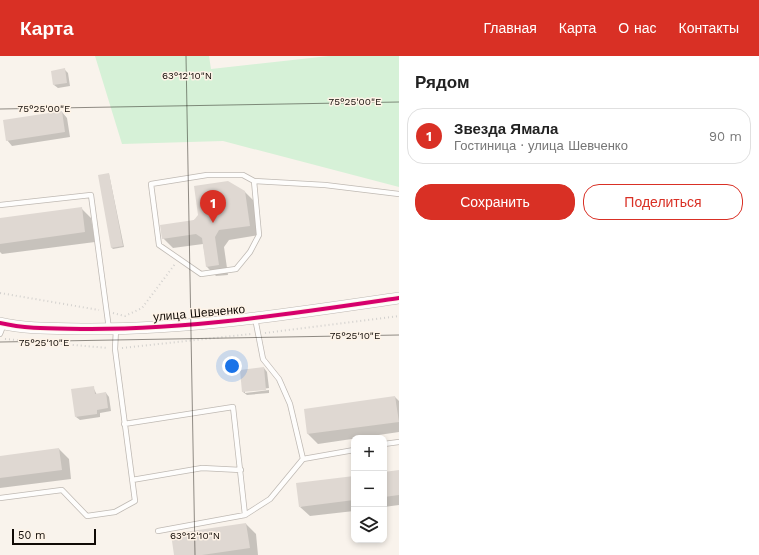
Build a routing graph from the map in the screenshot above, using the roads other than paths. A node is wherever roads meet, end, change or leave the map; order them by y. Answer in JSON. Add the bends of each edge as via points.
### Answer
{"nodes":[{"id":1,"x":254,"y":181,"type":"junction"},
{"id":2,"x":399,"y":194,"type":"edge"},
{"id":3,"x":0,"y":205,"type":"edge"},
{"id":4,"x":399,"y":298,"type":"edge"},
{"id":5,"x":255,"y":318,"type":"junction"},
{"id":6,"x":2,"y":327,"type":"edge"},
{"id":7,"x":113,"y":329,"type":"junction"},
{"id":8,"x":124,"y":424,"type":"junction"},
{"id":9,"x":399,"y":442,"type":"edge"},
{"id":10,"x":387,"y":444,"type":"edge"},
{"id":11,"x":351,"y":451,"type":"edge"},
{"id":12,"x":303,"y":459,"type":"junction"},
{"id":13,"x":241,"y":470,"type":"junction"},
{"id":14,"x":132,"y":480,"type":"junction"},
{"id":15,"x":0,"y":498,"type":"edge"},
{"id":16,"x":245,"y":515,"type":"junction"},
{"id":17,"x":158,"y":531,"type":"dead end"}],
"edges":[{"from":1,"to":1,"type":"lane","via":[[243,175],[207,175],[151,184],[159,245],[201,274],[236,269],[250,252],[259,235]]},
{"from":1,"to":2,"type":"lane","via":[[325,185]]},
{"from":3,"to":7,"type":"lane","via":[[91,195],[107,311]]},
{"from":4,"to":5,"type":"street","name":"улица Шевченко"},
{"from":5,"to":7,"type":"street","name":"улица Шевченко"},
{"from":5,"to":12,"type":"lane","via":[[263,359],[279,379],[290,404]]},
{"from":6,"to":7,"type":"street","name":"улица Шевченко"},
{"from":7,"to":8,"type":"lane"},
{"from":8,"to":13,"type":"lane","via":[[233,406]]},
{"from":8,"to":14,"type":"lane"},
{"from":9,"to":10,"type":"lane"},
{"from":11,"to":12,"type":"lane"},
{"from":12,"to":16,"type":"lane","via":[[270,499]]},
{"from":13,"to":14,"type":"lane","via":[[202,468]]},
{"from":13,"to":16,"type":"lane"},
{"from":14,"to":15,"type":"lane","via":[[135,501],[115,512],[87,516],[62,490]]},
{"from":16,"to":17,"type":"lane"}]}
